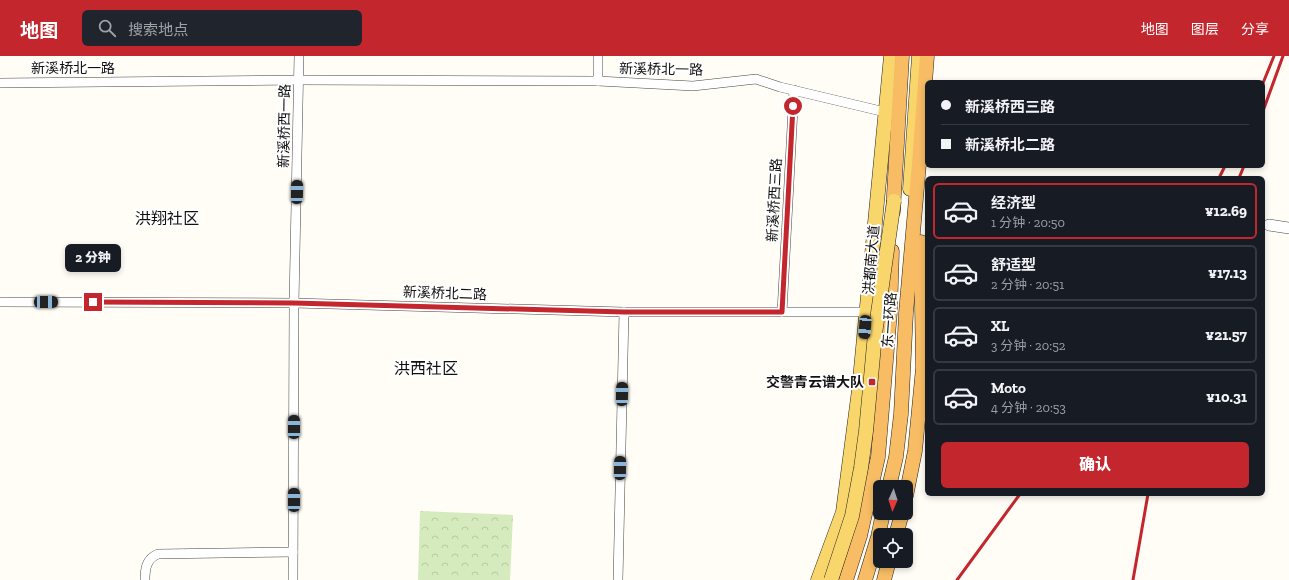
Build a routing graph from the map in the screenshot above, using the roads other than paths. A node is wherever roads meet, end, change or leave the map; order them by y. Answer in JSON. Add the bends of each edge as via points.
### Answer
{"nodes":[{"id":1,"x":299,"y":56,"type":"edge"},
{"id":2,"x":598,"y":56,"type":"edge"},
{"id":3,"x":891,"y":56,"type":"edge"},
{"id":4,"x":902,"y":56,"type":"edge"},
{"id":5,"x":919,"y":56,"type":"edge"},
{"id":6,"x":927,"y":56,"type":"edge"},
{"id":7,"x":299,"y":80,"type":"junction"},
{"id":8,"x":925,"y":80,"type":"edge"},
{"id":9,"x":598,"y":81,"type":"junction"},
{"id":10,"x":0,"y":83,"type":"edge"},
{"id":11,"x":925,"y":83,"type":"edge"},
{"id":12,"x":794,"y":90,"type":"junction"},
{"id":13,"x":885,"y":112,"type":"junction"},
{"id":14,"x":919,"y":164,"type":"junction"},
{"id":15,"x":894,"y":201,"type":"junction"},
{"id":16,"x":1269,"y":225,"type":"dead end"},
{"id":17,"x":1289,"y":228,"type":"edge"},
{"id":18,"x":0,"y":302,"type":"edge"},
{"id":19,"x":294,"y":303,"type":"junction"},
{"id":20,"x":624,"y":312,"type":"junction"},
{"id":21,"x":782,"y":312,"type":"junction"},
{"id":22,"x":866,"y":312,"type":"junction"},
{"id":23,"x":890,"y":312,"type":"junction"},
{"id":24,"x":890,"y":480,"type":"edge"},
{"id":25,"x":891,"y":480,"type":"edge"},
{"id":26,"x":909,"y":480,"type":"edge"},
{"id":27,"x":883,"y":520,"type":"edge"},
{"id":28,"x":293,"y":552,"type":"junction"},
{"id":29,"x":873,"y":564,"type":"edge"},
{"id":30,"x":887,"y":568,"type":"edge"},
{"id":31,"x":145,"y":580,"type":"edge"},
{"id":32,"x":293,"y":580,"type":"edge"},
{"id":33,"x":618,"y":580,"type":"edge"},
{"id":34,"x":818,"y":580,"type":"edge"},
{"id":35,"x":831,"y":580,"type":"edge"},
{"id":36,"x":846,"y":580,"type":"edge"},
{"id":37,"x":865,"y":580,"type":"edge"},
{"id":38,"x":868,"y":580,"type":"edge"},
{"id":39,"x":884,"y":580,"type":"edge"}],
"edges":[{"from":1,"to":7,"type":"street","name":"新溪桥西一路"},
{"from":2,"to":9,"type":"street"},
{"from":3,"to":13,"type":"main road","name":"洪都南大道"},
{"from":4,"to":15,"type":"highway","name":"东一环路"},
{"from":5,"to":24,"type":"main road"},
{"from":6,"to":8,"type":"highway","name":"东一环路"},
{"from":7,"to":9,"type":"street","name":"新溪桥北一路"},
{"from":7,"to":10,"type":"street","name":"新溪桥北一路"},
{"from":7,"to":19,"type":"street","name":"新溪桥西一路"},
{"from":9,"to":12,"type":"street","name":"新溪桥北一路","via":[[693,86],[756,79]]},
{"from":11,"to":14,"type":"highway","name":"东一环路"},
{"from":12,"to":13,"type":"street","name":"新溪桥北一路"},
{"from":12,"to":21,"type":"street","name":"新溪桥西三路"},
{"from":13,"to":22,"type":"main road","name":"洪都南大道"},
{"from":14,"to":25,"type":"highway","name":"东一环路","via":[[906,313],[901,414]]},
{"from":14,"to":26,"type":"highway","via":[[923,368],[915,451]]},
{"from":15,"to":23,"type":"highway","name":"东一环路","bridge":true},
{"from":15,"to":35,"type":"main road","bridge":true,"via":[[875,334],[861,468],[852,516]]},
{"from":16,"to":17,"type":"street"},
{"from":18,"to":19,"type":"street","name":"新溪桥北二路"},
{"from":19,"to":20,"type":"street","name":"新溪桥北二路"},
{"from":19,"to":28,"type":"street","name":"新溪桥西一路"},
{"from":20,"to":21,"type":"street","name":"新溪桥北二路"},
{"from":20,"to":33,"type":"street"},
{"from":21,"to":22,"type":"street","name":"新溪桥北二路"},
{"from":22,"to":23,"type":"street","name":"新溪桥北二路"},
{"from":22,"to":34,"type":"main road","name":"洪都南大道","via":[[843,512]]},
{"from":23,"to":36,"type":"highway","name":"东一环路","via":[[878,457],[860,536]]},
{"from":27,"to":37,"type":"highway"},
{"from":28,"to":31,"type":"street","via":[[158,554],[147,564]]},
{"from":28,"to":32,"type":"street","name":"新溪桥西一路"},
{"from":29,"to":38,"type":"main road"},
{"from":30,"to":39,"type":"highway"}]}
